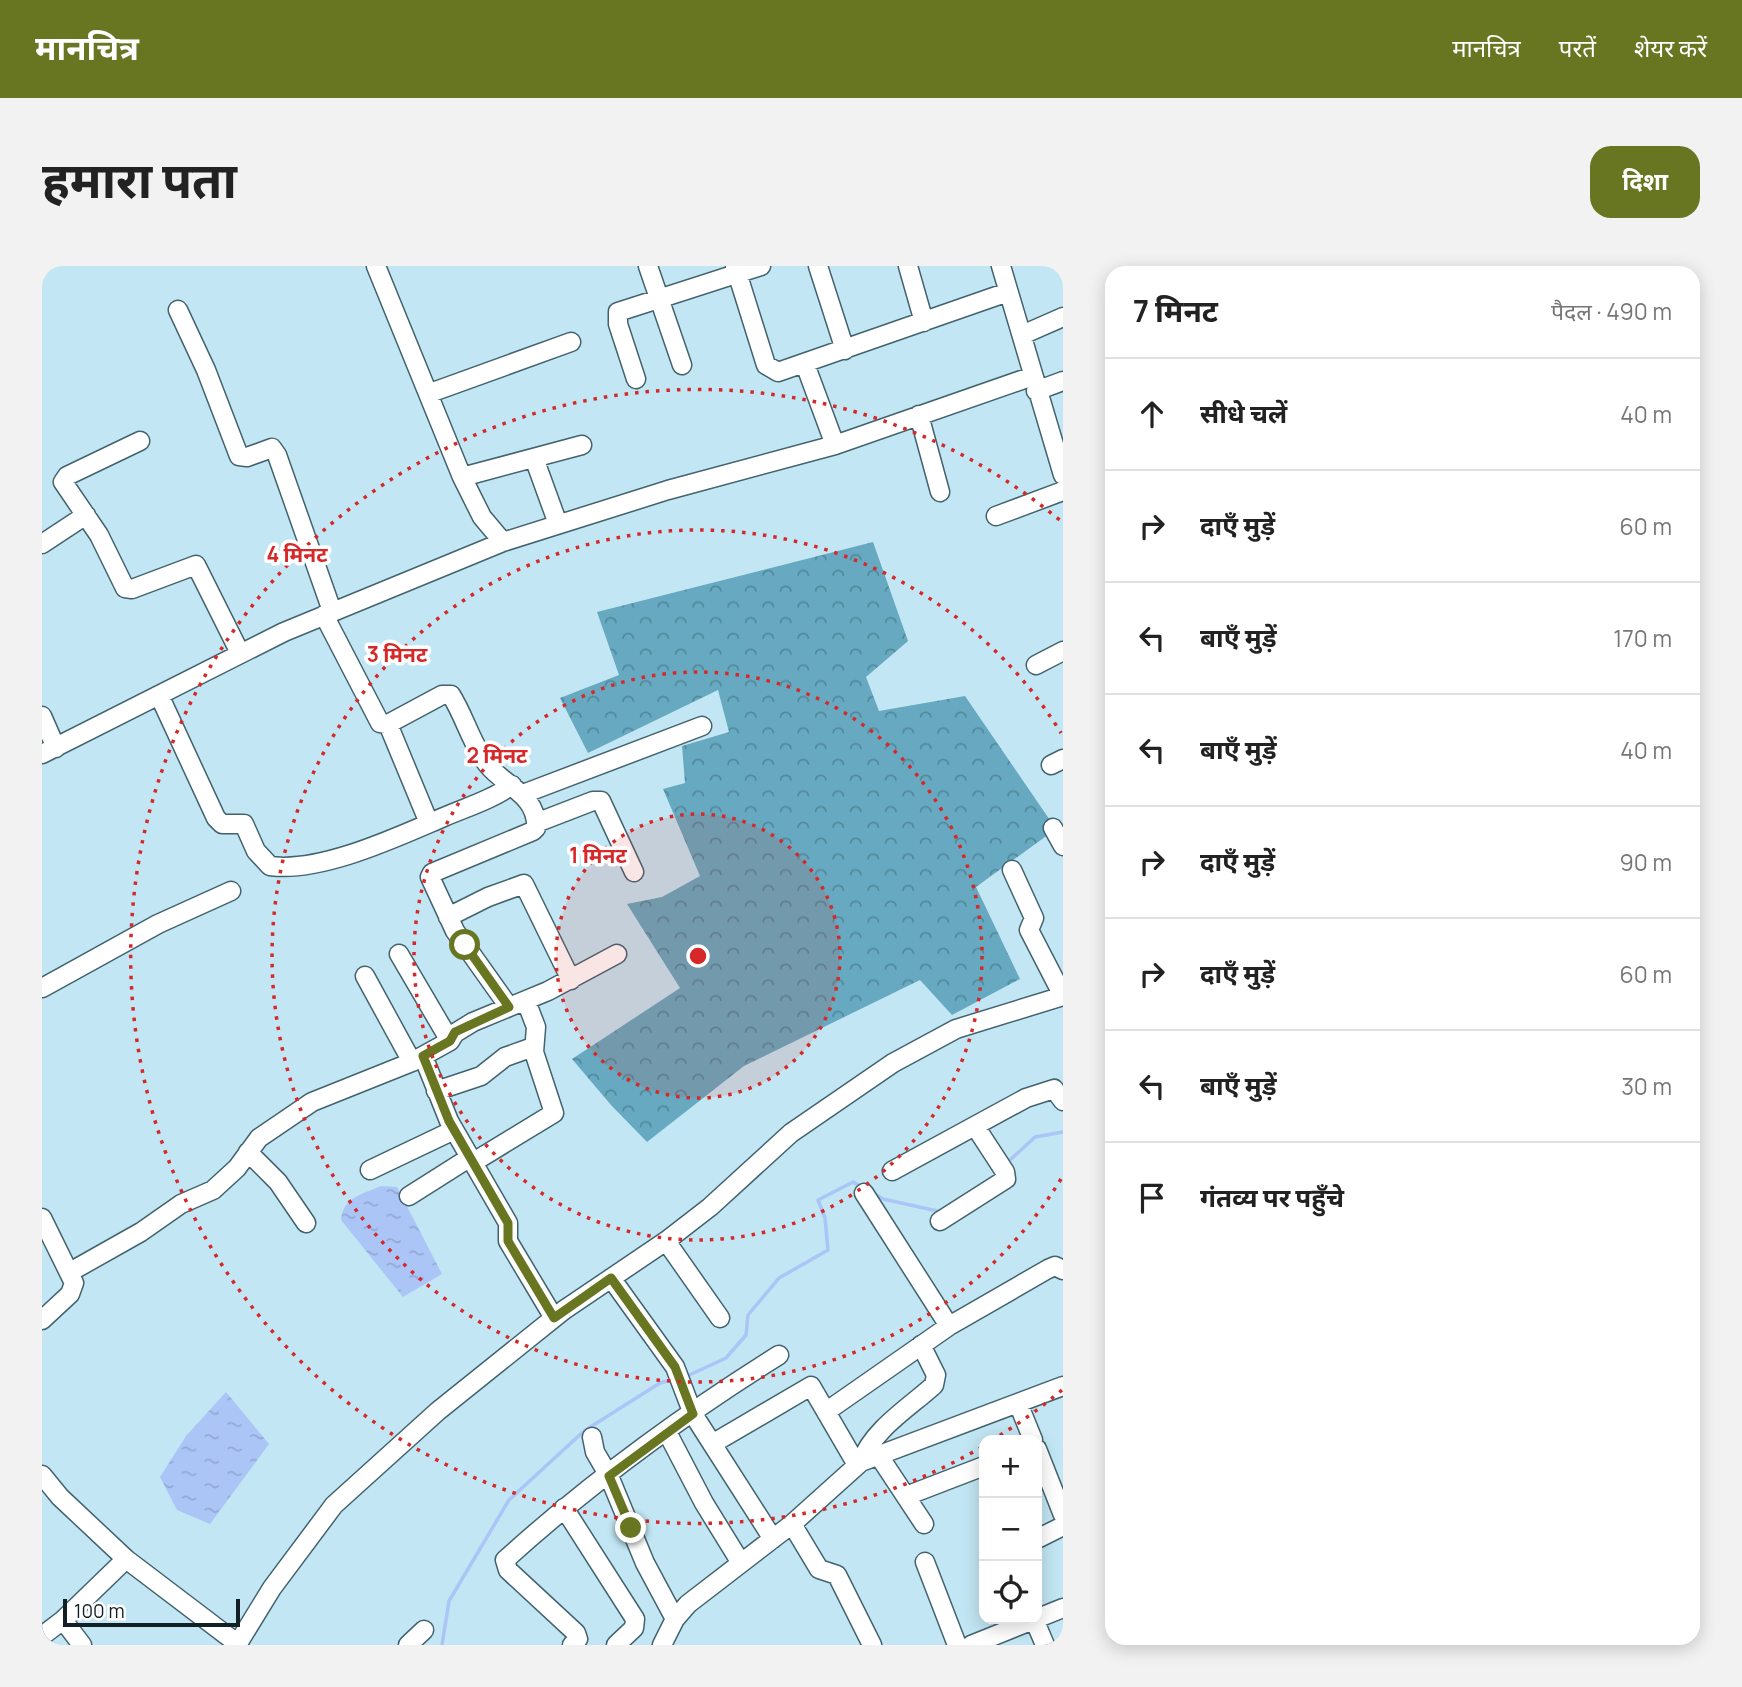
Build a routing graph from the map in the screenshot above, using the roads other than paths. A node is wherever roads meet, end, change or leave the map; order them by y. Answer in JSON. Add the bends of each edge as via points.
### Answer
{"nodes":[{"id":1,"x":376,"y":266,"type":"edge"},
{"id":2,"x":648,"y":266,"type":"edge"},
{"id":3,"x":761,"y":266,"type":"edge"},
{"id":4,"x":818,"y":266,"type":"edge"},
{"id":5,"x":908,"y":266,"type":"edge"},
{"id":6,"x":1001,"y":266,"type":"edge"},
{"id":7,"x":736,"y":270,"type":"edge"},
{"id":8,"x":1008,"y":292,"type":"junction"},
{"id":9,"x":659,"y":297,"type":"junction"},
{"id":10,"x":178,"y":310,"type":"dead end"},
{"id":11,"x":1063,"y":317,"type":"edge"},
{"id":12,"x":924,"y":322,"type":"junction"},
{"id":13,"x":1022,"y":335,"type":"junction"},
{"id":14,"x":571,"y":342,"type":"dead end"},
{"id":15,"x":845,"y":350,"type":"junction"},
{"id":16,"x":805,"y":364,"type":"junction"},
{"id":17,"x":682,"y":365,"type":"dead end"},
{"id":18,"x":636,"y":379,"type":"dead end"},
{"id":19,"x":1063,"y":381,"type":"edge"},
{"id":20,"x":1034,"y":383,"type":"junction"},
{"id":21,"x":430,"y":393,"type":"junction"},
{"id":22,"x":919,"y":415,"type":"junction"},
{"id":23,"x":140,"y":441,"type":"dead end"},
{"id":24,"x":582,"y":444,"type":"dead end"},
{"id":25,"x":835,"y":445,"type":"junction"},
{"id":26,"x":534,"y":458,"type":"junction"},
{"id":27,"x":1063,"y":475,"type":"edge"},
{"id":28,"x":462,"y":477,"type":"junction"},
{"id":29,"x":1063,"y":491,"type":"edge"},
{"id":30,"x":940,"y":492,"type":"dead end"},
{"id":31,"x":86,"y":515,"type":"junction"},
{"id":32,"x":996,"y":516,"type":"dead end"},
{"id":33,"x":558,"y":524,"type":"junction"},
{"id":34,"x":503,"y":542,"type":"junction"},
{"id":35,"x":42,"y":544,"type":"edge"},
{"id":36,"x":328,"y":613,"type":"junction"},
{"id":37,"x":1063,"y":651,"type":"edge"},
{"id":38,"x":240,"y":653,"type":"junction"},
{"id":39,"x":1036,"y":665,"type":"dead end"},
{"id":40,"x":160,"y":697,"type":"junction"},
{"id":41,"x":42,"y":716,"type":"edge"},
{"id":42,"x":387,"y":724,"type":"junction"},
{"id":43,"x":702,"y":726,"type":"dead end"},
{"id":44,"x":49,"y":751,"type":"edge"},
{"id":45,"x":518,"y":790,"type":"junction"},
{"id":46,"x":429,"y":823,"type":"junction"},
{"id":47,"x":536,"y":823,"type":"junction"},
{"id":48,"x":1053,"y":828,"type":"dead end"},
{"id":49,"x":1063,"y":846,"type":"edge"},
{"id":50,"x":1012,"y":870,"type":"dead end"},
{"id":51,"x":635,"y":872,"type":"dead end"},
{"id":52,"x":231,"y":891,"type":"dead end"},
{"id":53,"x":448,"y":917,"type":"junction"},
{"id":54,"x":399,"y":954,"type":"dead end"},
{"id":55,"x":617,"y":954,"type":"dead end"},
{"id":56,"x":365,"y":976,"type":"dead end"},
{"id":57,"x":571,"y":980,"type":"junction"},
{"id":58,"x":42,"y":988,"type":"edge"},
{"id":59,"x":1063,"y":996,"type":"edge"},
{"id":60,"x":526,"y":1001,"type":"junction"},
{"id":61,"x":509,"y":1007,"type":"junction"},
{"id":62,"x":450,"y":1041,"type":"junction"},
{"id":63,"x":533,"y":1047,"type":"junction"},
{"id":64,"x":418,"y":1059,"type":"junction"},
{"id":65,"x":436,"y":1091,"type":"junction"},
{"id":66,"x":1063,"y":1101,"type":"edge"},
{"id":67,"x":975,"y":1126,"type":"junction"},
{"id":68,"x":454,"y":1130,"type":"junction"},
{"id":69,"x":248,"y":1152,"type":"junction"},
{"id":70,"x":471,"y":1161,"type":"junction"},
{"id":71,"x":370,"y":1170,"type":"dead end"},
{"id":72,"x":892,"y":1171,"type":"dead end"},
{"id":73,"x":864,"y":1193,"type":"dead end"},
{"id":74,"x":409,"y":1196,"type":"dead end"},
{"id":75,"x":42,"y":1218,"type":"edge"},
{"id":76,"x":940,"y":1221,"type":"dead end"},
{"id":77,"x":306,"y":1223,"type":"dead end"},
{"id":78,"x":666,"y":1241,"type":"junction"},
{"id":79,"x":1063,"y":1270,"type":"edge"},
{"id":80,"x":70,"y":1272,"type":"junction"},
{"id":81,"x":611,"y":1278,"type":"junction"},
{"id":82,"x":554,"y":1318,"type":"junction"},
{"id":83,"x":720,"y":1318,"type":"dead end"},
{"id":84,"x":42,"y":1320,"type":"edge"},
{"id":85,"x":949,"y":1326,"type":"junction"},
{"id":86,"x":921,"y":1345,"type":"junction"},
{"id":87,"x":779,"y":1355,"type":"dead end"},
{"id":88,"x":1063,"y":1386,"type":"edge"},
{"id":89,"x":1018,"y":1403,"type":"junction"},
{"id":90,"x":827,"y":1411,"type":"junction"},
{"id":91,"x":693,"y":1414,"type":"junction"},
{"id":92,"x":667,"y":1432,"type":"junction"},
{"id":93,"x":1031,"y":1435,"type":"edge"},
{"id":94,"x":592,"y":1437,"type":"dead end"},
{"id":95,"x":712,"y":1444,"type":"junction"},
{"id":96,"x":879,"y":1456,"type":"junction"},
{"id":97,"x":1042,"y":1462,"type":"edge"},
{"id":98,"x":859,"y":1464,"type":"junction"},
{"id":99,"x":979,"y":1468,"type":"edge"},
{"id":100,"x":42,"y":1475,"type":"edge"},
{"id":101,"x":609,"y":1476,"type":"junction"},
{"id":102,"x":906,"y":1496,"type":"junction"},
{"id":103,"x":564,"y":1508,"type":"junction"},
{"id":104,"x":1063,"y":1515,"type":"edge"},
{"id":105,"x":792,"y":1524,"type":"junction"},
{"id":106,"x":924,"y":1524,"type":"dead end"},
{"id":107,"x":1063,"y":1526,"type":"edge"},
{"id":108,"x":1042,"y":1536,"type":"edge"},
{"id":109,"x":773,"y":1539,"type":"junction"},
{"id":110,"x":126,"y":1559,"type":"junction"},
{"id":111,"x":925,"y":1562,"type":"dead end"},
{"id":112,"x":741,"y":1563,"type":"junction"},
{"id":113,"x":1063,"y":1608,"type":"edge"},
{"id":114,"x":1042,"y":1616,"type":"edge"},
{"id":115,"x":676,"y":1619,"type":"junction"},
{"id":116,"x":63,"y":1620,"type":"junction"},
{"id":117,"x":1022,"y":1624,"type":"edge"},
{"id":118,"x":1036,"y":1624,"type":"edge"},
{"id":119,"x":424,"y":1630,"type":"dead end"},
{"id":120,"x":42,"y":1636,"type":"edge"},
{"id":121,"x":82,"y":1645,"type":"edge"},
{"id":122,"x":237,"y":1645,"type":"edge"},
{"id":123,"x":408,"y":1645,"type":"edge"},
{"id":124,"x":572,"y":1645,"type":"edge"},
{"id":125,"x":615,"y":1645,"type":"edge"},
{"id":126,"x":662,"y":1645,"type":"edge"},
{"id":127,"x":872,"y":1645,"type":"edge"},
{"id":128,"x":957,"y":1645,"type":"edge"},
{"id":129,"x":971,"y":1645,"type":"edge"},
{"id":130,"x":1045,"y":1645,"type":"edge"}],
"edges":[{"from":1,"to":21,"type":"street"},
{"from":2,"to":9,"type":"street"},
{"from":3,"to":7,"type":"street"},
{"from":4,"to":15,"type":"street"},
{"from":5,"to":12,"type":"street"},
{"from":6,"to":8,"type":"street"},
{"from":7,"to":9,"type":"street"},
{"from":7,"to":16,"type":"street","via":[[766,365],[778,372]]},
{"from":8,"to":12,"type":"street"},
{"from":8,"to":13,"type":"street"},
{"from":9,"to":17,"type":"street"},
{"from":9,"to":18,"type":"street","via":[[618,312]]},
{"from":10,"to":36,"type":"street","via":[[239,456],[272,448],[277,455]]},
{"from":11,"to":13,"type":"street"},
{"from":12,"to":15,"type":"street"},
{"from":13,"to":20,"type":"street"},
{"from":14,"to":21,"type":"street"},
{"from":15,"to":16,"type":"street"},
{"from":16,"to":25,"type":"street"},
{"from":19,"to":20,"type":"street"},
{"from":20,"to":22,"type":"street"},
{"from":20,"to":27,"type":"street"},
{"from":21,"to":28,"type":"street"},
{"from":22,"to":25,"type":"street"},
{"from":22,"to":30,"type":"street"},
{"from":23,"to":31,"type":"street","via":[[64,479]]},
{"from":24,"to":26,"type":"street"},
{"from":25,"to":33,"type":"street"},
{"from":26,"to":28,"type":"street"},
{"from":26,"to":33,"type":"street"},
{"from":28,"to":34,"type":"street","via":[[482,517]]},
{"from":29,"to":32,"type":"street"},
{"from":31,"to":35,"type":"street"},
{"from":31,"to":38,"type":"street","via":[[125,588],[196,565]]},
{"from":33,"to":34,"type":"street"},
{"from":34,"to":36,"type":"street"},
{"from":36,"to":38,"type":"street"},
{"from":36,"to":42,"type":"street","via":[[376,719]]},
{"from":37,"to":39,"type":"street"},
{"from":38,"to":40,"type":"street"},
{"from":40,"to":44,"type":"street"},
{"from":40,"to":46,"type":"street","via":[[216,818],[222,824],[244,824],[256,851],[270,866],[353,853]]},
{"from":41,"to":44,"type":"street"},
{"from":42,"to":45,"type":"street","via":[[442,695],[451,695],[479,753]]},
{"from":42,"to":46,"type":"street"},
{"from":43,"to":45,"type":"street"},
{"from":45,"to":46,"type":"street"},
{"from":45,"to":47,"type":"street"},
{"from":47,"to":51,"type":"street","via":[[601,801]]},
{"from":47,"to":53,"type":"street","via":[[533,831],[432,873],[431,881]]},
{"from":48,"to":49,"type":"street"},
{"from":50,"to":59,"type":"street","via":[[1034,918],[1029,930]]},
{"from":52,"to":58,"type":"street","via":[[158,924]]},
{"from":53,"to":57,"type":"street","via":[[524,884]]},
{"from":53,"to":61,"type":"street"},
{"from":54,"to":62,"type":"street"},
{"from":55,"to":57,"type":"street"},
{"from":56,"to":64,"type":"street"},
{"from":57,"to":60,"type":"street"},
{"from":59,"to":78,"type":"street","via":[[956,1029],[893,1063],[791,1133]]},
{"from":60,"to":61,"type":"street"},
{"from":60,"to":63,"type":"street","via":[[536,1032]]},
{"from":61,"to":62,"type":"street","via":[[455,1032]]},
{"from":62,"to":64,"type":"street"},
{"from":63,"to":65,"type":"street","via":[[505,1057],[481,1076]]},
{"from":63,"to":70,"type":"street","via":[[554,1113]]},
{"from":64,"to":65,"type":"street"},
{"from":64,"to":69,"type":"street","via":[[312,1102],[272,1126]]},
{"from":65,"to":68,"type":"street"},
{"from":66,"to":67,"type":"street","via":[[1054,1089],[1026,1098]]},
{"from":67,"to":72,"type":"street"},
{"from":67,"to":76,"type":"street","via":[[1006,1179]]},
{"from":68,"to":70,"type":"street"},
{"from":68,"to":71,"type":"street"},
{"from":69,"to":77,"type":"street","via":[[278,1182]]},
{"from":69,"to":80,"type":"street","via":[[213,1190],[181,1204]]},
{"from":70,"to":74,"type":"street"},
{"from":70,"to":82,"type":"street","via":[[508,1223],[508,1241]]},
{"from":73,"to":85,"type":"street"},
{"from":75,"to":80,"type":"street"},
{"from":78,"to":81,"type":"street"},
{"from":78,"to":83,"type":"street"},
{"from":79,"to":85,"type":"street","via":[[1048,1269]]},
{"from":80,"to":84,"type":"street","via":[[74,1288]]},
{"from":81,"to":82,"type":"street"},
{"from":81,"to":91,"type":"street","via":[[675,1367]]},
{"from":82,"to":122,"type":"street","via":[[438,1411],[334,1505],[272,1588]]},
{"from":85,"to":86,"type":"street"},
{"from":86,"to":90,"type":"street"},
{"from":86,"to":98,"type":"street","via":[[936,1375],[934,1385],[895,1418]]},
{"from":87,"to":91,"type":"street"},
{"from":88,"to":89,"type":"street"},
{"from":89,"to":93,"type":"street"},
{"from":89,"to":96,"type":"street"},
{"from":90,"to":95,"type":"street","via":[[807,1386]]},
{"from":90,"to":98,"type":"street"},
{"from":91,"to":92,"type":"street"},
{"from":91,"to":95,"type":"street"},
{"from":92,"to":101,"type":"street"},
{"from":92,"to":112,"type":"street"},
{"from":94,"to":101,"type":"street","via":[[594,1452]]},
{"from":95,"to":109,"type":"street"},
{"from":96,"to":98,"type":"street"},
{"from":96,"to":102,"type":"street"},
{"from":97,"to":104,"type":"street"},
{"from":98,"to":105,"type":"street"},
{"from":99,"to":102,"type":"street"},
{"from":100,"to":110,"type":"street"},
{"from":101,"to":103,"type":"street"},
{"from":101,"to":115,"type":"street","via":[[645,1563]]},
{"from":102,"to":106,"type":"street"},
{"from":103,"to":124,"type":"street","via":[[504,1563],[576,1633],[578,1639]]},
{"from":103,"to":125,"type":"street","via":[[635,1619],[634,1628]]},
{"from":105,"to":109,"type":"street"},
{"from":105,"to":127,"type":"street","via":[[819,1569],[837,1575]]},
{"from":107,"to":108,"type":"street"},
{"from":109,"to":112,"type":"street"},
{"from":110,"to":116,"type":"street"},
{"from":110,"to":122,"type":"street"},
{"from":111,"to":128,"type":"street"},
{"from":112,"to":115,"type":"street","via":[[688,1604]]},
{"from":113,"to":114,"type":"street"},
{"from":115,"to":126,"type":"street"},
{"from":116,"to":120,"type":"street"},
{"from":116,"to":121,"type":"street"},
{"from":117,"to":129,"type":"street"},
{"from":118,"to":130,"type":"street"},
{"from":119,"to":123,"type":"street"}]}
